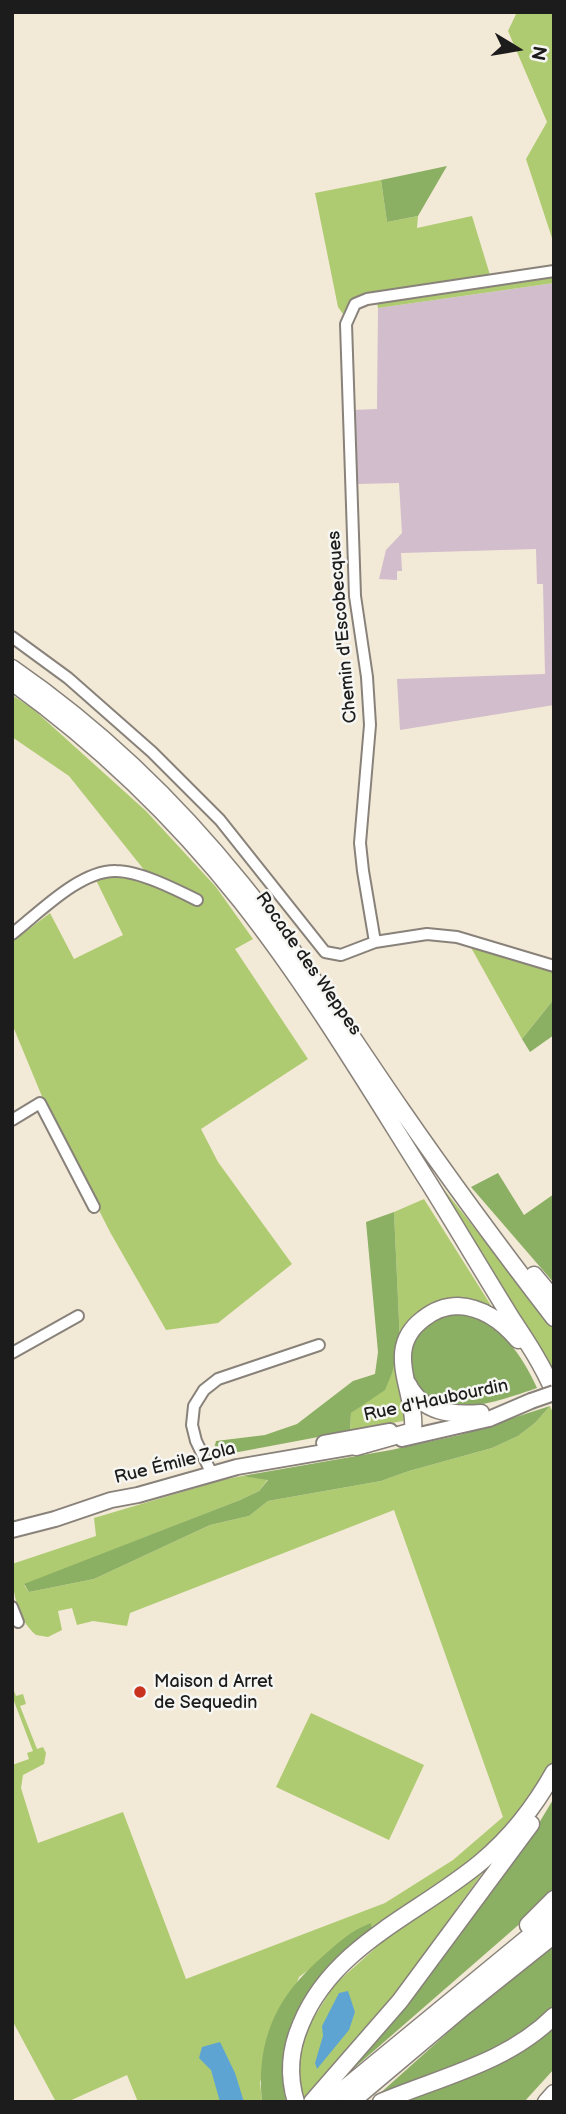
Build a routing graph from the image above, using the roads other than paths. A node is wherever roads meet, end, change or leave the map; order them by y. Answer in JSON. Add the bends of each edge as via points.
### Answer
{"nodes":[{"id":1,"x":554,"y":271,"type":"edge"},
{"id":2,"x":12,"y":637,"type":"edge"},
{"id":3,"x":12,"y":668,"type":"edge"},
{"id":4,"x":12,"y":682,"type":"edge"},
{"id":5,"x":197,"y":900,"type":"dead end"},
{"id":6,"x":12,"y":934,"type":"edge"},
{"id":7,"x":376,"y":942,"type":"junction"},
{"id":8,"x":549,"y":965,"type":"edge"},
{"id":9,"x":12,"y":1120,"type":"edge"},
{"id":10,"x":425,"y":1143,"type":"junction"},
{"id":11,"x":94,"y":1207,"type":"dead end"},
{"id":12,"x":554,"y":1299,"type":"edge"},
{"id":13,"x":78,"y":1316,"type":"dead end"},
{"id":14,"x":554,"y":1318,"type":"edge"},
{"id":15,"x":319,"y":1345,"type":"dead end"},
{"id":16,"x":12,"y":1353,"type":"edge"},
{"id":17,"x":404,"y":1372,"type":"junction"},
{"id":18,"x":554,"y":1394,"type":"edge"},
{"id":19,"x":531,"y":1401,"type":"junction"},
{"id":20,"x":481,"y":1413,"type":"junction"},
{"id":21,"x":414,"y":1427,"type":"junction"},
{"id":22,"x":351,"y":1444,"type":"junction"},
{"id":23,"x":211,"y":1470,"type":"junction"},
{"id":24,"x":12,"y":1530,"type":"edge"},
{"id":25,"x":12,"y":1607,"type":"edge"},
{"id":26,"x":18,"y":1622,"type":"dead end"},
{"id":27,"x":554,"y":1772,"type":"edge"},
{"id":28,"x":554,"y":1786,"type":"edge"},
{"id":29,"x":554,"y":1899,"type":"edge"},
{"id":30,"x":554,"y":1916,"type":"edge"},
{"id":31,"x":554,"y":1934,"type":"edge"},
{"id":32,"x":554,"y":2016,"type":"edge"},
{"id":33,"x":383,"y":2055,"type":"junction"},
{"id":34,"x":554,"y":2094,"type":"edge"},
{"id":35,"x":296,"y":2102,"type":"edge"},
{"id":36,"x":312,"y":2102,"type":"edge"},
{"id":37,"x":328,"y":2102,"type":"edge"},
{"id":38,"x":351,"y":2102,"type":"edge"},
{"id":39,"x":381,"y":2102,"type":"edge"},
{"id":40,"x":546,"y":2102,"type":"edge"}],
"edges":[{"from":1,"to":7,"type":"street","name":"Chemin d'Escobecques","via":[[380,296],[355,304],[346,324],[353,562],[370,725],[360,843]]},
{"from":2,"to":7,"type":"street","via":[[117,719],[220,820],[320,948],[341,956]]},
{"from":3,"to":10,"type":"highway","name":"Rocade des Weppes","via":[[106,741],[217,853],[289,947]]},
{"from":4,"to":18,"type":"highway","name":"Rocade des Weppes","via":[[142,791],[240,900],[325,1020],[534,1352]]},
{"from":5,"to":6,"type":"street","via":[[132,873],[107,871],[68,890]]},
{"from":7,"to":8,"type":"street","via":[[438,934]]},
{"from":9,"to":11,"type":"street","via":[[40,1102]]},
{"from":10,"to":12,"type":"highway"},
{"from":10,"to":14,"type":"highway"},
{"from":13,"to":16,"type":"street"},
{"from":15,"to":23,"type":"street","via":[[218,1379],[204,1390],[194,1406],[192,1425]]},
{"from":17,"to":18,"type":"highway","via":[[404,1348],[420,1320],[438,1310],[462,1307],[490,1316],[513,1335]]},
{"from":17,"to":20,"type":"highway","via":[[414,1394],[431,1407],[448,1414]]},
{"from":17,"to":21,"type":"highway"},
{"from":18,"to":19,"type":"main road","name":"Rue d'Haubourdin","bridge":true},
{"from":19,"to":20,"type":"main road","name":"Rue d'Haubourdin"},
{"from":19,"to":22,"type":"main road","name":"Rue d'Haubourdin","via":[[467,1425]]},
{"from":20,"to":21,"type":"main road","name":"Rue d'Haubourdin"},
{"from":21,"to":22,"type":"highway","via":[[411,1432]]},
{"from":22,"to":23,"type":"main road","name":"Rue Émile Zola"},
{"from":23,"to":24,"type":"main road","name":"Rue Émile Zola","via":[[102,1495]]},
{"from":25,"to":26,"type":"street"},
{"from":27,"to":35,"type":"highway","via":[[495,1850],[366,1943],[329,1978],[296,2036],[291,2060]]},
{"from":28,"to":36,"type":"highway","via":[[410,1989]]},
{"from":29,"to":33,"type":"highway"},
{"from":30,"to":33,"type":"highway"},
{"from":31,"to":38,"type":"highway"},
{"from":32,"to":39,"type":"highway","via":[[502,2053]]},
{"from":33,"to":37,"type":"highway"},
{"from":34,"to":40,"type":"highway"}]}
